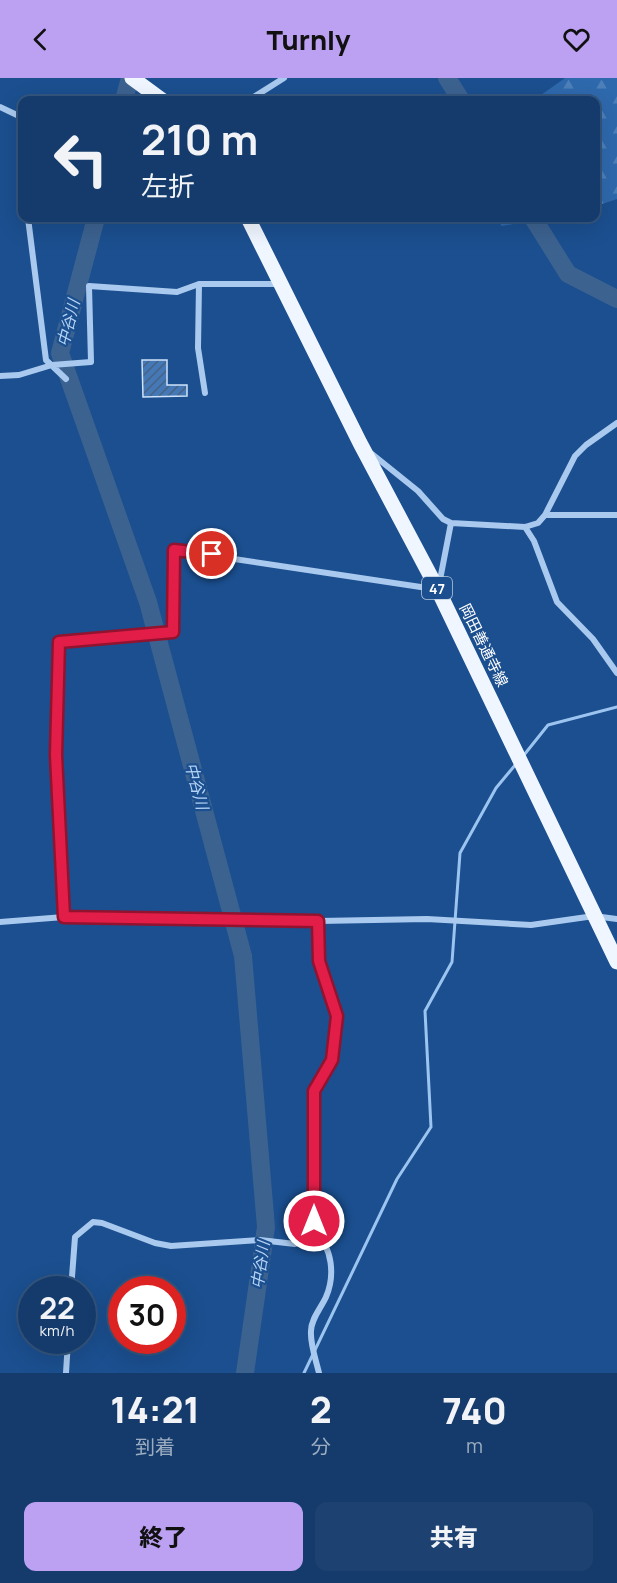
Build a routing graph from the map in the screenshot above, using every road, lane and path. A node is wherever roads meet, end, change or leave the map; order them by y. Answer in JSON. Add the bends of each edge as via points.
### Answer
{"nodes":[{"id":1,"x":132,"y":78,"type":"edge"},
{"id":2,"x":284,"y":78,"type":"edge"},
{"id":3,"x":157,"y":96,"type":"edge"},
{"id":4,"x":255,"y":96,"type":"edge"},
{"id":5,"x":0,"y":107,"type":"edge"},
{"id":6,"x":18,"y":116,"type":"edge"},
{"id":7,"x":29,"y":222,"type":"edge"},
{"id":8,"x":250,"y":222,"type":"edge"},
{"id":9,"x":199,"y":284,"type":"junction"},
{"id":10,"x":281,"y":284,"type":"junction"},
{"id":11,"x":52,"y":365,"type":"junction"},
{"id":12,"x":0,"y":376,"type":"edge"},
{"id":13,"x":66,"y":379,"type":"dead end"},
{"id":14,"x":205,"y":393,"type":"dead end"},
{"id":15,"x":617,"y":423,"type":"edge"},
{"id":16,"x":360,"y":443,"type":"junction"},
{"id":17,"x":546,"y":515,"type":"junction"},
{"id":18,"x":617,"y":515,"type":"edge"},
{"id":19,"x":451,"y":524,"type":"junction"},
{"id":20,"x":525,"y":527,"type":"junction"},
{"id":21,"x":438,"y":590,"type":"junction"},
{"id":22,"x":617,"y":673,"type":"edge"},
{"id":23,"x":594,"y":916,"type":"junction"},
{"id":24,"x":616,"y":916,"type":"edge"},
{"id":25,"x":64,"y":917,"type":"junction"},
{"id":26,"x":318,"y":921,"type":"junction"},
{"id":27,"x":0,"y":922,"type":"edge"},
{"id":28,"x":617,"y":962,"type":"edge"},
{"id":29,"x":314,"y":1232,"type":"junction"},
{"id":30,"x":72,"y":1276,"type":"edge"},
{"id":31,"x":67,"y":1354,"type":"edge"},
{"id":32,"x":66,"y":1373,"type":"edge"},
{"id":33,"x":319,"y":1373,"type":"edge"}],
"edges":[{"from":1,"to":3,"type":"main road"},
{"from":2,"to":4,"type":"street"},
{"from":5,"to":6,"type":"street"},
{"from":7,"to":11,"type":"street","via":[[46,360]]},
{"from":8,"to":10,"type":"main road","name":"岡田善通寺線","number":"47"},
{"from":9,"to":10,"type":"street"},
{"from":9,"to":11,"type":"street","via":[[177,291],[89,286],[92,362]]},
{"from":9,"to":14,"type":"street","via":[[198,348]]},
{"from":10,"to":16,"type":"main road","name":"岡田善通寺線","number":"47"},
{"from":11,"to":12,"type":"street"},
{"from":11,"to":13,"type":"street"},
{"from":15,"to":17,"type":"street","via":[[575,456]]},
{"from":16,"to":19,"type":"street"},
{"from":16,"to":21,"type":"main road","name":"岡田善通寺線","number":"47"},
{"from":17,"to":18,"type":"street"},
{"from":17,"to":20,"type":"street"},
{"from":19,"to":20,"type":"street"},
{"from":19,"to":21,"type":"street"},
{"from":20,"to":22,"type":"street","via":[[557,602],[593,639]]},
{"from":21,"to":23,"type":"main road","name":"岡田善通寺線","number":"47"},
{"from":21,"to":25,"type":"street","via":[[174,550],[173,632],[59,642],[56,755]]},
{"from":23,"to":24,"type":"street"},
{"from":23,"to":26,"type":"street","via":[[531,925],[427,919]]},
{"from":23,"to":28,"type":"main road","name":"岡田善通寺線","number":"47"},
{"from":25,"to":26,"type":"street"},
{"from":25,"to":27,"type":"street"},
{"from":26,"to":29,"type":"street","via":[[319,961],[337,1016],[332,1060],[314,1091]]},
{"from":29,"to":30,"type":"street","via":[[295,1244],[260,1240],[171,1246],[93,1222],[75,1237]]},
{"from":29,"to":33,"type":"street","via":[[332,1266],[330,1287],[312,1322]]},
{"from":31,"to":32,"type":"street"}]}
